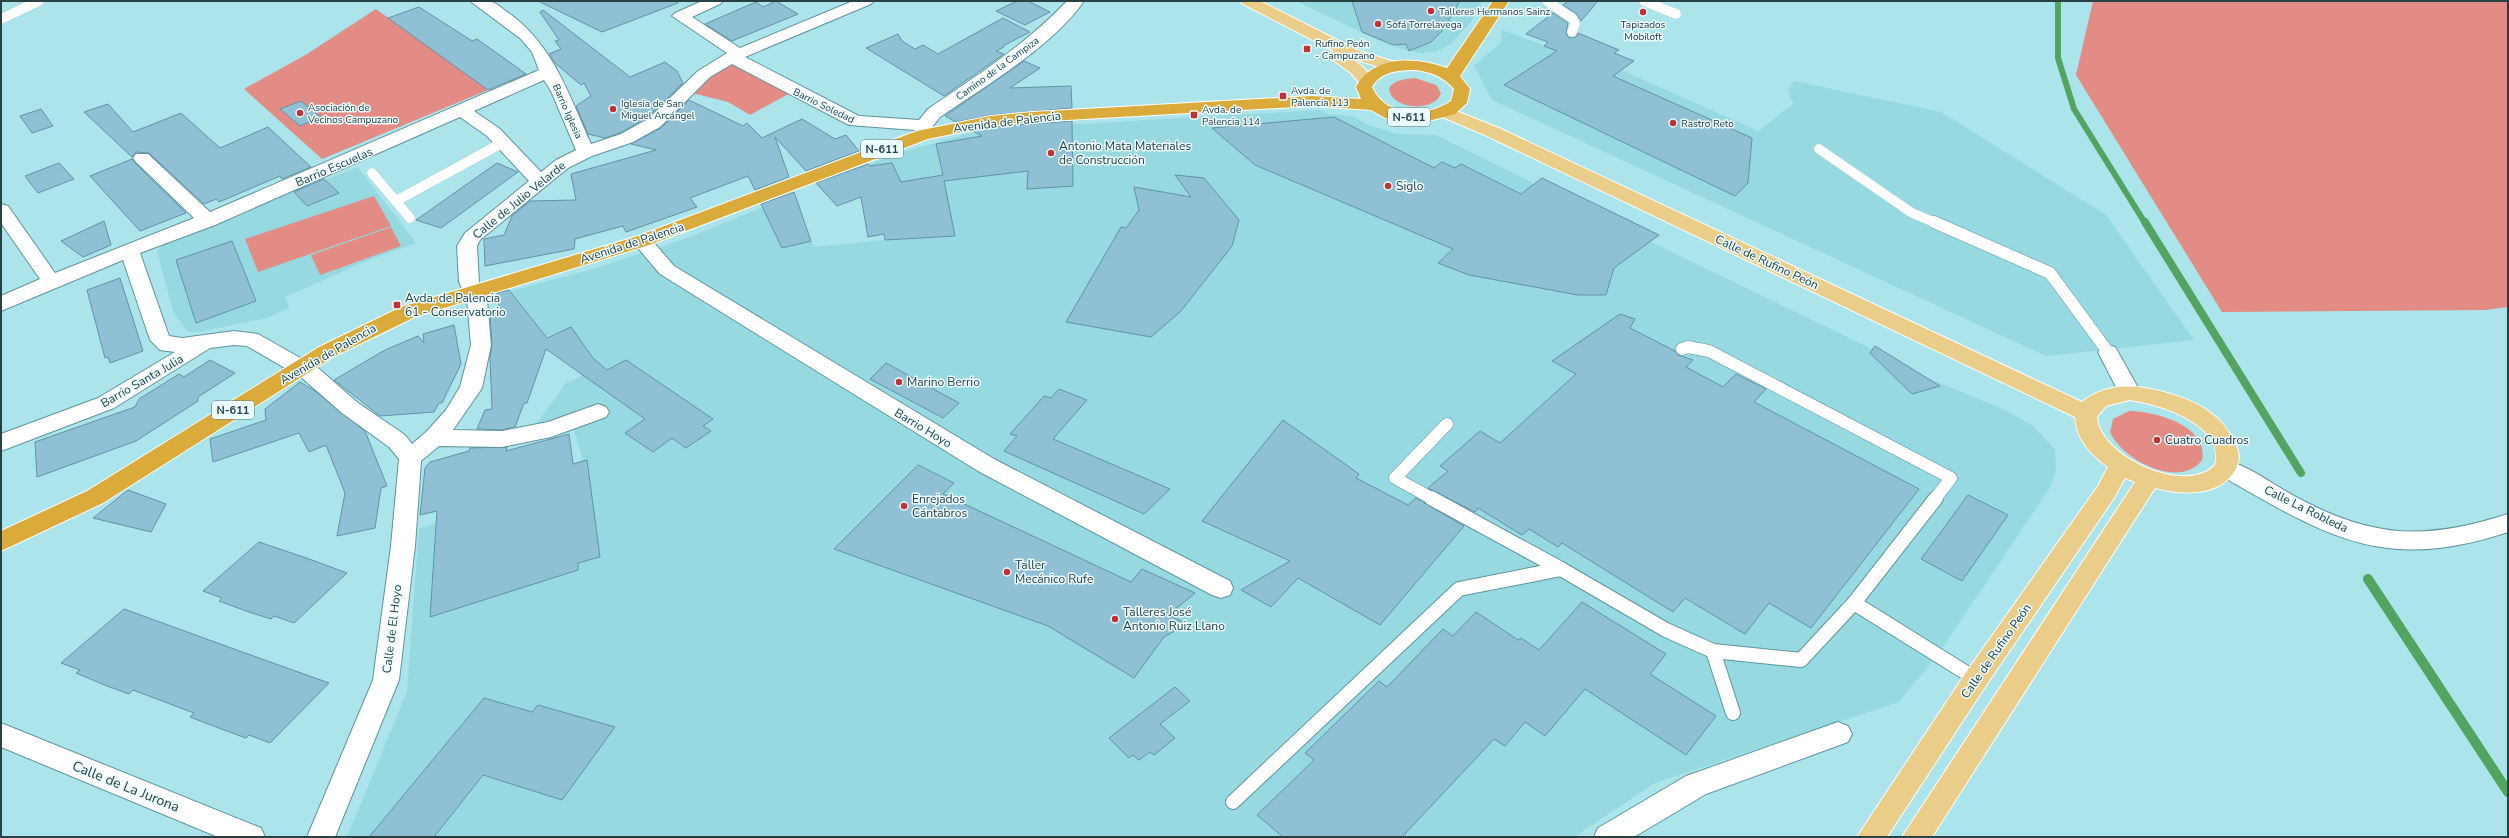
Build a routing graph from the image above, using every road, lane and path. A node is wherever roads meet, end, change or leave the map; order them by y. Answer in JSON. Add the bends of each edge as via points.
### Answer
{"nodes":[{"id":1,"x":38,"y":1,"type":"edge"},
{"id":2,"x":478,"y":1,"type":"edge"},
{"id":3,"x":715,"y":1,"type":"edge"},
{"id":4,"x":866,"y":1,"type":"edge"},
{"id":5,"x":1076,"y":1,"type":"edge"},
{"id":6,"x":1231,"y":1,"type":"edge"},
{"id":7,"x":1248,"y":1,"type":"edge"},
{"id":8,"x":1501,"y":1,"type":"edge"},
{"id":9,"x":1547,"y":1,"type":"edge"},
{"id":10,"x":1644,"y":1,"type":"edge"},
{"id":11,"x":1676,"y":14,"type":"dead end"},
{"id":12,"x":1,"y":19,"type":"edge"},
{"id":13,"x":1572,"y":32,"type":"dead end"},
{"id":14,"x":1471,"y":44,"type":"junction"},
{"id":15,"x":736,"y":56,"type":"junction"},
{"id":16,"x":1392,"y":66,"type":"junction"},
{"id":17,"x":1427,"y":67,"type":"junction"},
{"id":18,"x":548,"y":72,"type":"junction"},
{"id":19,"x":1451,"y":76,"type":"junction"},
{"id":20,"x":1365,"y":84,"type":"junction"},
{"id":21,"x":1312,"y":100,"type":"junction"},
{"id":22,"x":1373,"y":105,"type":"junction"},
{"id":23,"x":1452,"y":108,"type":"junction"},
{"id":24,"x":461,"y":111,"type":"junction"},
{"id":25,"x":923,"y":130,"type":"junction"},
{"id":26,"x":502,"y":143,"type":"junction"},
{"id":27,"x":1819,"y":149,"type":"dead end"},
{"id":28,"x":586,"y":152,"type":"junction"},
{"id":29,"x":142,"y":158,"type":"dead end"},
{"id":30,"x":372,"y":173,"type":"dead end"},
{"id":31,"x":540,"y":182,"type":"junction"},
{"id":32,"x":396,"y":201,"type":"junction"},
{"id":33,"x":1,"y":210,"type":"edge"},
{"id":34,"x":410,"y":218,"type":"dead end"},
{"id":35,"x":208,"y":221,"type":"junction"},
{"id":36,"x":642,"y":241,"type":"junction"},
{"id":37,"x":130,"y":251,"type":"junction"},
{"id":38,"x":51,"y":281,"type":"junction"},
{"id":39,"x":472,"y":292,"type":"junction"},
{"id":40,"x":1,"y":304,"type":"edge"},
{"id":41,"x":208,"y":341,"type":"junction"},
{"id":42,"x":1682,"y":349,"type":"dead end"},
{"id":43,"x":2108,"y":352,"type":"joint"},
{"id":44,"x":300,"y":368,"type":"junction"},
{"id":45,"x":2130,"y":393,"type":"junction"},
{"id":46,"x":2090,"y":407,"type":"junction"},
{"id":47,"x":598,"y":412,"type":"dead end"},
{"id":48,"x":1447,"y":424,"type":"dead end"},
{"id":49,"x":434,"y":438,"type":"junction"},
{"id":50,"x":3,"y":444,"type":"edge"},
{"id":51,"x":410,"y":458,"type":"junction"},
{"id":52,"x":2121,"y":465,"type":"junction"},
{"id":53,"x":2226,"y":468,"type":"junction"},
{"id":54,"x":2150,"y":478,"type":"junction"},
{"id":55,"x":2508,"y":523,"type":"edge"},
{"id":56,"x":1,"y":542,"type":"edge"},
{"id":57,"x":1561,"y":570,"type":"junction"},
{"id":58,"x":1221,"y":588,"type":"dead end"},
{"id":59,"x":1854,"y":604,"type":"junction"},
{"id":60,"x":1713,"y":651,"type":"junction"},
{"id":61,"x":1976,"y":679,"type":"junction"},
{"id":62,"x":1733,"y":713,"type":"dead end"},
{"id":63,"x":1838,"y":734,"type":"dead end"},
{"id":64,"x":1,"y":735,"type":"edge"},
{"id":65,"x":1233,"y":802,"type":"dead end"},
{"id":66,"x":250,"y":837,"type":"edge"},
{"id":67,"x":321,"y":837,"type":"edge"},
{"id":68,"x":1608,"y":837,"type":"edge"},
{"id":69,"x":1871,"y":837,"type":"edge"},
{"id":70,"x":1916,"y":837,"type":"edge"}],
"edges":[{"from":1,"to":12,"type":"lane"},
{"from":2,"to":18,"type":"street","name":"Barrio Iglesia","via":[[499,13],[528,38],[538,50]]},
{"from":3,"to":15,"type":"street","name":"Barrio Soledad","via":[[680,16]]},
{"from":4,"to":15,"type":"street","name":"Calle de Julio Velarde"},
{"from":5,"to":25,"type":"street","name":"Camino de la Campiza","via":[[1021,53],[934,114]]},
{"from":6,"to":20,"type":"main road","via":[[1343,58]]},
{"from":7,"to":16,"type":"main road","via":[[1351,53]]},
{"from":8,"to":14,"type":"highway","number":"N-611","via":[[1484,30]]},
{"from":9,"to":13,"type":"lane","via":[[1574,19]]},
{"from":10,"to":11,"type":"lane"},
{"from":14,"to":17,"type":"highway","number":"N-611"},
{"from":14,"to":19,"type":"highway","number":"N-611"},
{"from":15,"to":25,"type":"street","name":"Barrio Soledad","via":[[855,121]]},
{"from":15,"to":28,"type":"street","name":"Calle de Julio Velarde","via":[[704,74],[654,123],[627,138]]},
{"from":16,"to":17,"type":"highway","number":"N-611"},
{"from":16,"to":20,"type":"highway","number":"N-611","via":[[1381,70]]},
{"from":17,"to":19,"type":"highway","number":"N-611"},
{"from":18,"to":24,"type":"street","name":"Barrio Escuelas"},
{"from":18,"to":28,"type":"street","name":"Barrio Iglesia","via":[[560,89]]},
{"from":19,"to":23,"type":"highway","via":[[1462,89]]},
{"from":20,"to":21,"type":"highway","name":"Avenida de Palencia","number":"N-611"},
{"from":20,"to":22,"type":"highway","number":"N-611","via":[[1366,96]]},
{"from":21,"to":22,"type":"highway","name":"Avenida de Palencia","number":"N-611"},
{"from":21,"to":25,"type":"highway","name":"Avenida de Palencia","number":"N-611","via":[[1032,117]]},
{"from":22,"to":23,"type":"highway","number":"N-611","via":[[1385,111],[1416,118]]},
{"from":23,"to":46,"type":"main road","name":"Calle de Rufino Peón","via":[[1493,132]]},
{"from":24,"to":26,"type":"street","via":[[482,123]]},
{"from":24,"to":35,"type":"street","name":"Barrio Escuelas"},
{"from":25,"to":36,"type":"highway","name":"Avenida de Palencia","number":"N-611"},
{"from":26,"to":31,"type":"street"},
{"from":26,"to":32,"type":"lane"},
{"from":27,"to":43,"type":"lane","via":[[1912,213],[2050,272]]},
{"from":28,"to":31,"type":"street","name":"Calle de Julio Velarde","via":[[562,164]]},
{"from":29,"to":35,"type":"street"},
{"from":30,"to":32,"type":"lane"},
{"from":31,"to":39,"type":"street","name":"Calle de Julio Velarde","via":[[480,229],[468,242],[468,282]]},
{"from":32,"to":34,"type":"lane"},
{"from":33,"to":38,"type":"street"},
{"from":35,"to":37,"type":"street","name":"Barrio Escuelas"},
{"from":36,"to":39,"type":"highway","name":"Avenida de Palencia","number":"N-611"},
{"from":36,"to":58,"type":"street","name":"Barrio Hoyo","via":[[667,270],[914,423],[1045,498]]},
{"from":37,"to":38,"type":"street","name":"Barrio Escuelas"},
{"from":37,"to":41,"type":"street","via":[[160,340],[167,345],[182,346]]},
{"from":38,"to":40,"type":"street","name":"Barrio Escuelas"},
{"from":39,"to":44,"type":"highway","name":"Avenida de Palencia","number":"N-611","via":[[414,310],[372,328]]},
{"from":39,"to":49,"type":"street","via":[[478,300],[481,345],[471,388],[454,415]]},
{"from":41,"to":44,"type":"street","via":[[250,339]]},
{"from":41,"to":50,"type":"street","name":"Barrio Santa Julia","via":[[106,404]]},
{"from":42,"to":59,"type":"lane","via":[[1688,347],[1709,351],[1951,478]]},
{"from":43,"to":45,"type":"street"},
{"from":44,"to":51,"type":"street","via":[[397,441]]},
{"from":44,"to":56,"type":"highway","name":"Avenida de Palencia","number":"N-611","via":[[95,497]]},
{"from":45,"to":46,"type":"main road","via":[[2110,394]]},
{"from":45,"to":53,"type":"main road","via":[[2170,401],[2203,420],[2214,429],[2224,443],[2228,456]]},
{"from":46,"to":52,"type":"main road","via":[[2086,424],[2095,442]]},
{"from":47,"to":49,"type":"street","via":[[551,429],[502,439]]},
{"from":48,"to":57,"type":"lane","via":[[1395,478]]},
{"from":49,"to":51,"type":"street"},
{"from":51,"to":67,"type":"street","name":"Calle de El Hoyo","via":[[403,546],[386,680]]},
{"from":52,"to":54,"type":"main road"},
{"from":52,"to":61,"type":"main road","name":"Calle de Rufino Peón","via":[[2106,492]]},
{"from":53,"to":54,"type":"main road","via":[[2213,480],[2203,483],[2178,484]]},
{"from":53,"to":55,"type":"street","name":"Calle La Robleda","via":[[2347,531],[2373,538],[2408,541],[2454,536]]},
{"from":54,"to":70,"type":"main road"},
{"from":57,"to":60,"type":"lane","via":[[1666,630]]},
{"from":57,"to":65,"type":"lane","via":[[1459,589]]},
{"from":59,"to":60,"type":"lane","via":[[1801,660]]},
{"from":59,"to":61,"type":"lane"},
{"from":60,"to":62,"type":"lane"},
{"from":61,"to":69,"type":"main road","name":"Calle de Rufino Peón"},
{"from":63,"to":68,"type":"street","via":[[1696,785]]},
{"from":64,"to":66,"type":"street","name":"Calle de La Jurona"}]}
